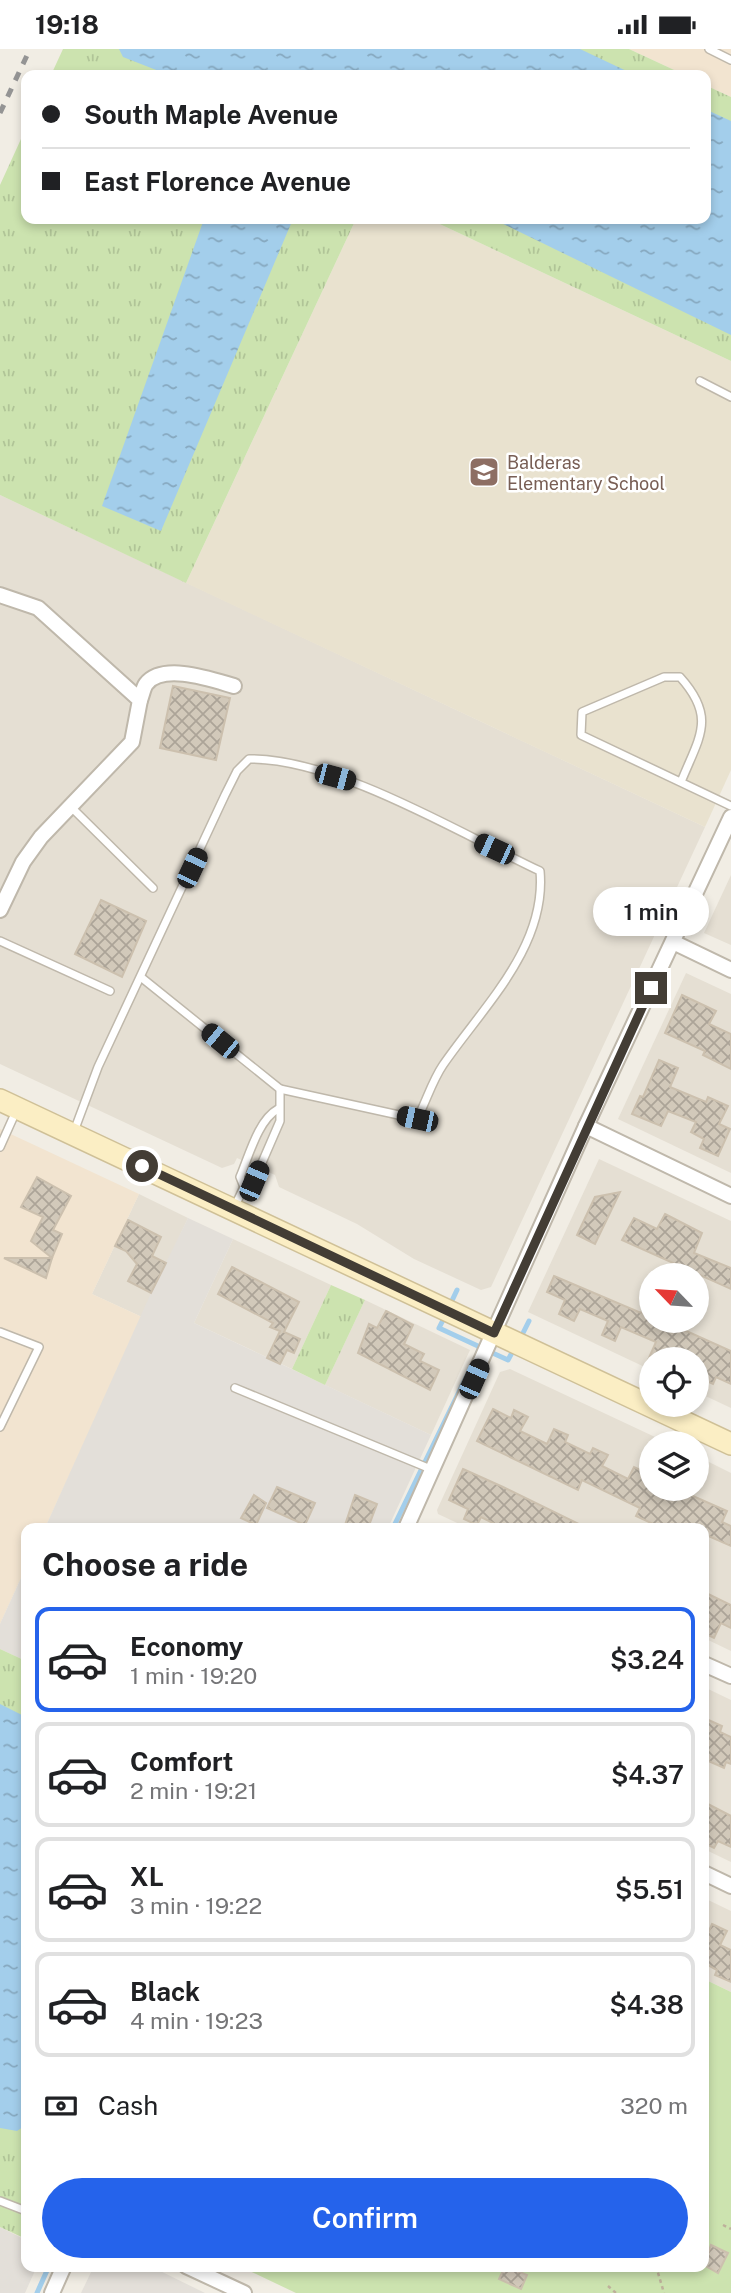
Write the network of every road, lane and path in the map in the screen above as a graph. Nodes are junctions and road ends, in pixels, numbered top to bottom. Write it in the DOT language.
graph roads {
  1 [pos="709,49"];
  2 [pos="731,60"];
  3 [pos="700,381"];
  4 [pos="731,397"];
  5 [pos="0,595"];
  6 [pos="234,686"];
  7 [pos="140,701"];
  8 [pos="681,782"];
  9 [pos="70,806"];
  10 [pos="731,806"];
  11 [pos="731,817"];
  12 [pos="153,888"];
  13 [pos="0,910"];
  14 [pos="0,941"];
  15 [pos="673,942"];
  16 [pos="731,970"];
  17 [pos="142,978"];
  18 [pos="110,991"];
  19 [pos="280,1089"];
  20 [pos="9,1104"];
  21 [pos="278,1109"];
  22 [pos="586,1126"];
  23 [pos="73,1134"];
  24 [pos="0,1147"];
  25 [pos="244,1187"];
  26 [pos="731,1196"];
  27 [pos="233,1209"];
  28 [pos="0,1332"];
  29 [pos="494,1333"];
  30 [pos="235,1388"];
  31 [pos="0,1427"];
  32 [pos="731,1444"];
  33 [pos="433,1471"];
  34 [pos="409,1523"];
  35 [pos="709,1666"];
  36 [pos="731,1676"];
  37 [pos="709,1875"];
  38 [pos="731,1886"];
  39 [pos="0,2201"];
  40 [pos="21,2209"];
  41 [pos="723,2225"];
  42 [pos="731,2229"];
  43 [pos="62,2272"];
  44 [pos="200,2272"];
  45 [pos="658,2272"];
  46 [pos="608,2286"];
  47 [pos="56,2292"];
  48 [pos="244,2293"];
  49 [pos="616,2293"];
  50 [pos="664,2293"];
  1 -- 2 [label="lane"];
  3 -- 4 [label="lane"];
  5 -- 7 [label="street"];
  6 -- 7 [label="street"];
  7 -- 9 [label="street"];
  8 -- 8 [label="lane"];
  8 -- 10 [label="lane"];
  9 -- 12 [label="lane"];
  9 -- 13 [label="street"];
  11 -- 15 [label="street"];
  14 -- 18 [label="lane"];
  15 -- 16 [label="street"];
  15 -- 22 [label="street"];
  17 -- 19 [label="lane"];
  17 -- 19 [label="lane"];
  17 -- 23 [label="lane"];
  19 -- 21 [label="lane"];
  20 -- 23 [label="main road"];
  20 -- 24 [label="lane"];
  21 -- 25 [label="lane"];
  21 -- 25 [label="lane"];
  22 -- 26 [label="street"];
  22 -- 29 [label="street"];
  23 -- 27 [label="main road"];
  25 -- 27 [label="lane"];
  27 -- 29 [label="main road"];
  28 -- 31 [label="lane"];
  29 -- 32 [label="main road"];
  29 -- 33 [label="street"];
  30 -- 33 [label="lane"];
  33 -- 34 [label="street"];
  35 -- 36 [label="street"];
  37 -- 38 [label="street"];
  39 -- 40 [label="lane"];
  41 -- 42 [label="path"];
  43 -- 47 [label="street"];
  44 -- 48 [label="street"];
  45 -- 50 [label="path"];
  46 -- 49 [label="path"];
}
